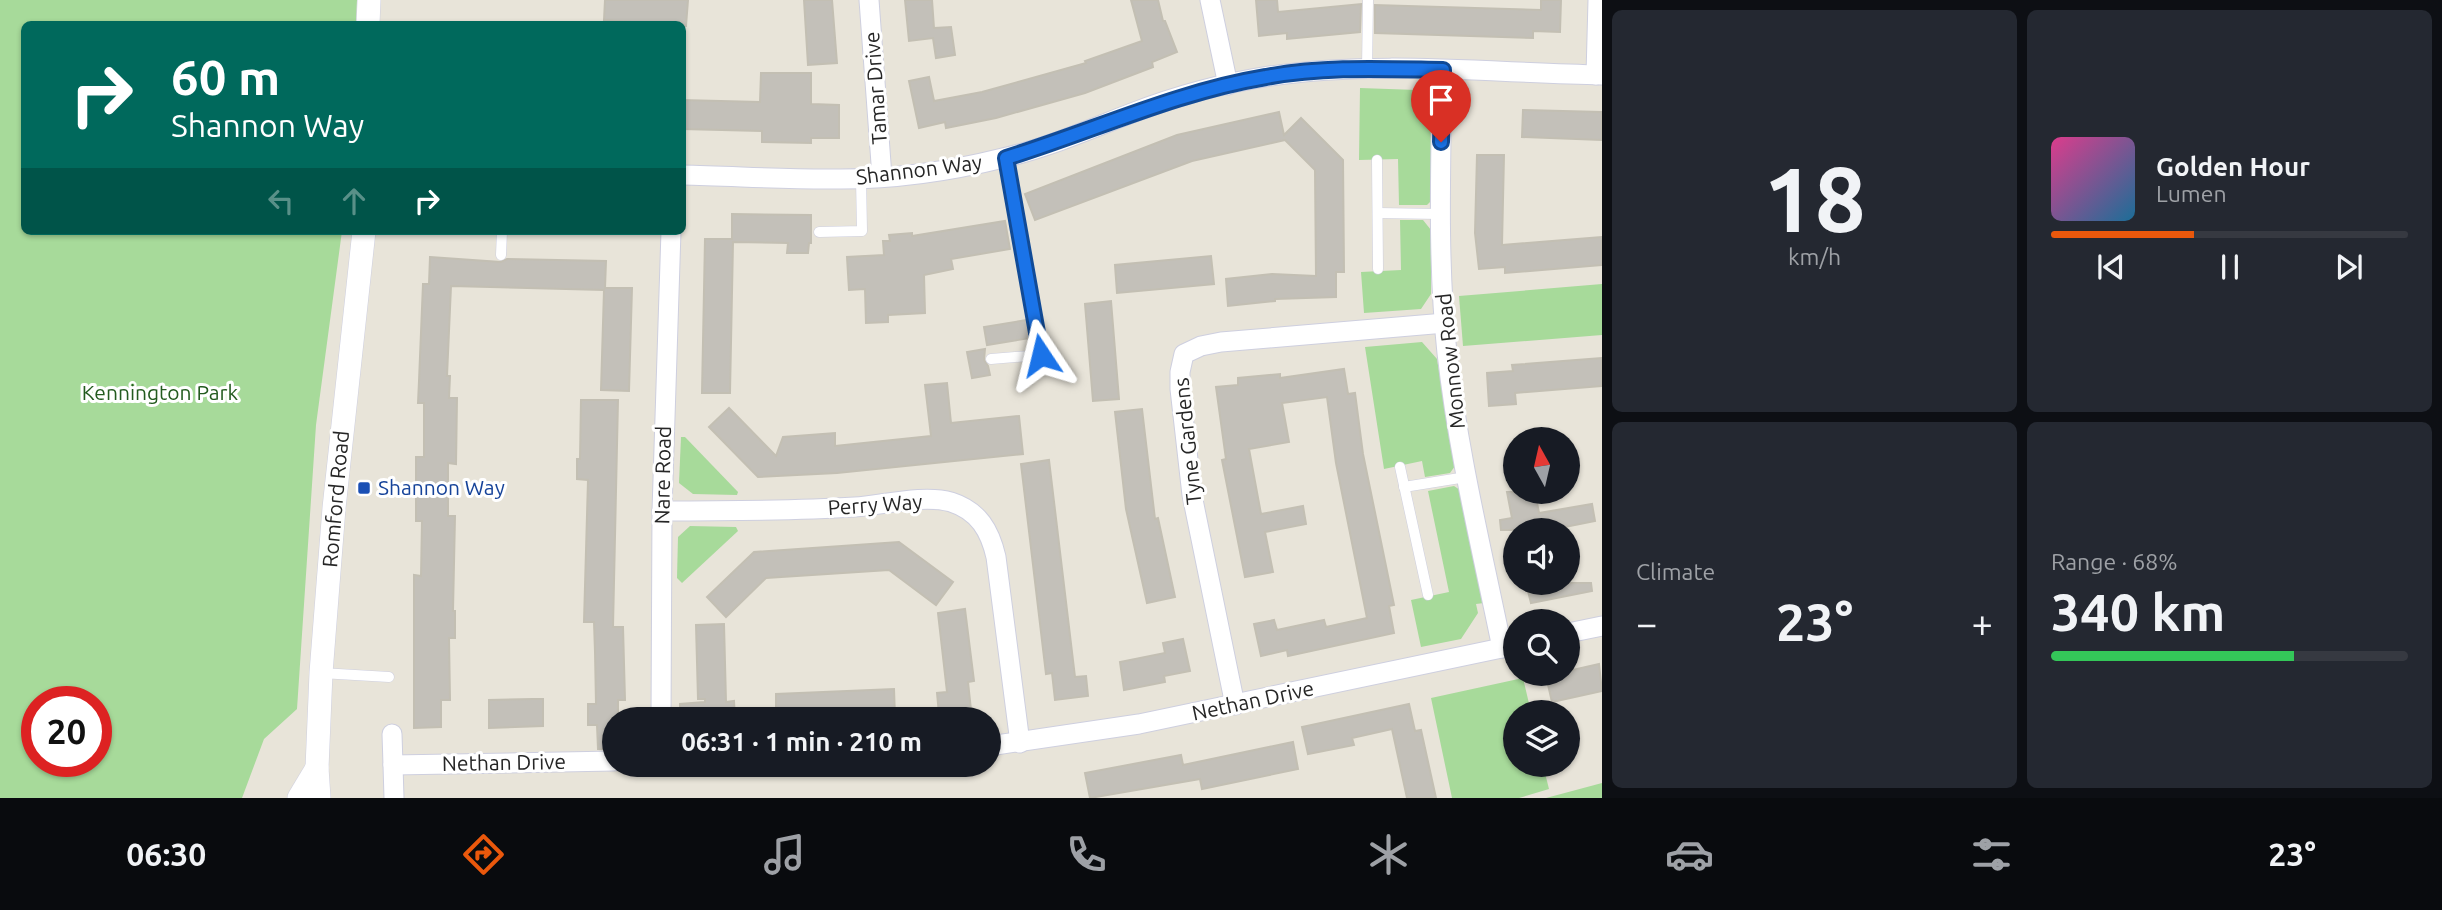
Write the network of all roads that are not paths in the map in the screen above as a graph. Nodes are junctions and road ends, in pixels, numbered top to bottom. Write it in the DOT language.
graph roads {
  1 [pos="369,0"];
  2 [pos="869,0"];
  3 [pos="1210,0"];
  4 [pos="1368,0"];
  5 [pos="1598,0"];
  6 [pos="368,21"];
  7 [pos="1367,69"];
  8 [pos="1443,70"];
  9 [pos="1599,75"];
  10 [pos="1228,85"];
  11 [pos="1006,158"];
  12 [pos="1377,160"];
  13 [pos="686,175"];
  14 [pos="882,177"];
  15 [pos="862,178"];
  16 [pos="1377,213"];
  17 [pos="1440,214"];
  18 [pos="819,232"];
  19 [pos="364,235"];
  20 [pos="502,235"];
  21 [pos="671,235"];
  22 [pos="501,256"];
  23 [pos="1378,269"];
  24 [pos="1445,323"];
  25 [pos="991,359"];
  26 [pos="1400,467"];
  27 [pos="1466,477"];
  28 [pos="1404,487"];
  29 [pos="662,511"];
  30 [pos="1428,595"];
  31 [pos="1503,622"];
  32 [pos="1602,626"];
  33 [pos="1580,631"];
  34 [pos="1503,647"];
  35 [pos="321,673"];
  36 [pos="389,677"];
  37 [pos="1235,705"];
  38 [pos="661,707"];
  39 [pos="392,734"];
  40 [pos="1020,743"];
  41 [pos="1001,745"];
  42 [pos="602,761"];
  43 [pos="393,765"];
  44 [pos="317,768"];
  45 [pos="299,798"];
  46 [pos="319,798"];
  47 [pos="394,798"];
  1 -- 6 [label="street"];
  2 -- 14 [label="street, Tamar Drive"];
  3 -- 10 [label="street"];
  4 -- 7 [label="lane"];
  5 -- 9 [label="street"];
  7 -- 8 [label="street, Shannon Way"];
  7 -- 10 [label="street, Shannon Way"];
  8 -- 9 [label="street, Shannon Way"];
  8 -- 17 [label="street, Monnow Road"];
  10 -- 11 [label="street, Shannon Way"];
  11 -- 14 [label="street, Shannon Way"];
  11 -- 25 [label="lane"];
  12 -- 16 [label="lane"];
  13 -- 15 [label="street, Shannon Way"];
  14 -- 15 [label="street, Shannon Way"];
  15 -- 18 [label="lane"];
  16 -- 17 [label="lane"];
  16 -- 23 [label="lane"];
  17 -- 24 [label="street, Monnow Road"];
  19 -- 35 [label="street, Romford Road"];
  20 -- 22 [label="lane"];
  21 -- 29 [label="street, Nare Road"];
  24 -- 27 [label="street, Monnow Road"];
  24 -- 37 [label="street, Tyne Gardens"];
  26 -- 28 [label="lane"];
  27 -- 28 [label="lane"];
  27 -- 31 [label="street, Monnow Road"];
  28 -- 30 [label="lane"];
  29 -- 38 [label="street, Nare Road"];
  29 -- 40 [label="street, Perry Way"];
  32 -- 33 [label="street"];
  34 -- 37 [label="street, Nethan Drive"];
  35 -- 36 [label="lane"];
  35 -- 44 [label="street, Romford Road"];
  37 -- 40 [label="street, Nethan Drive"];
  39 -- 43 [label="street"];
  40 -- 41 [label="street, Nethan Drive"];
  42 -- 43 [label="street, Nethan Drive"];
  43 -- 47 [label="street"];
  44 -- 45 [label="street, Romford Road"];
  44 -- 46 [label="street, Romford Road"];
}
